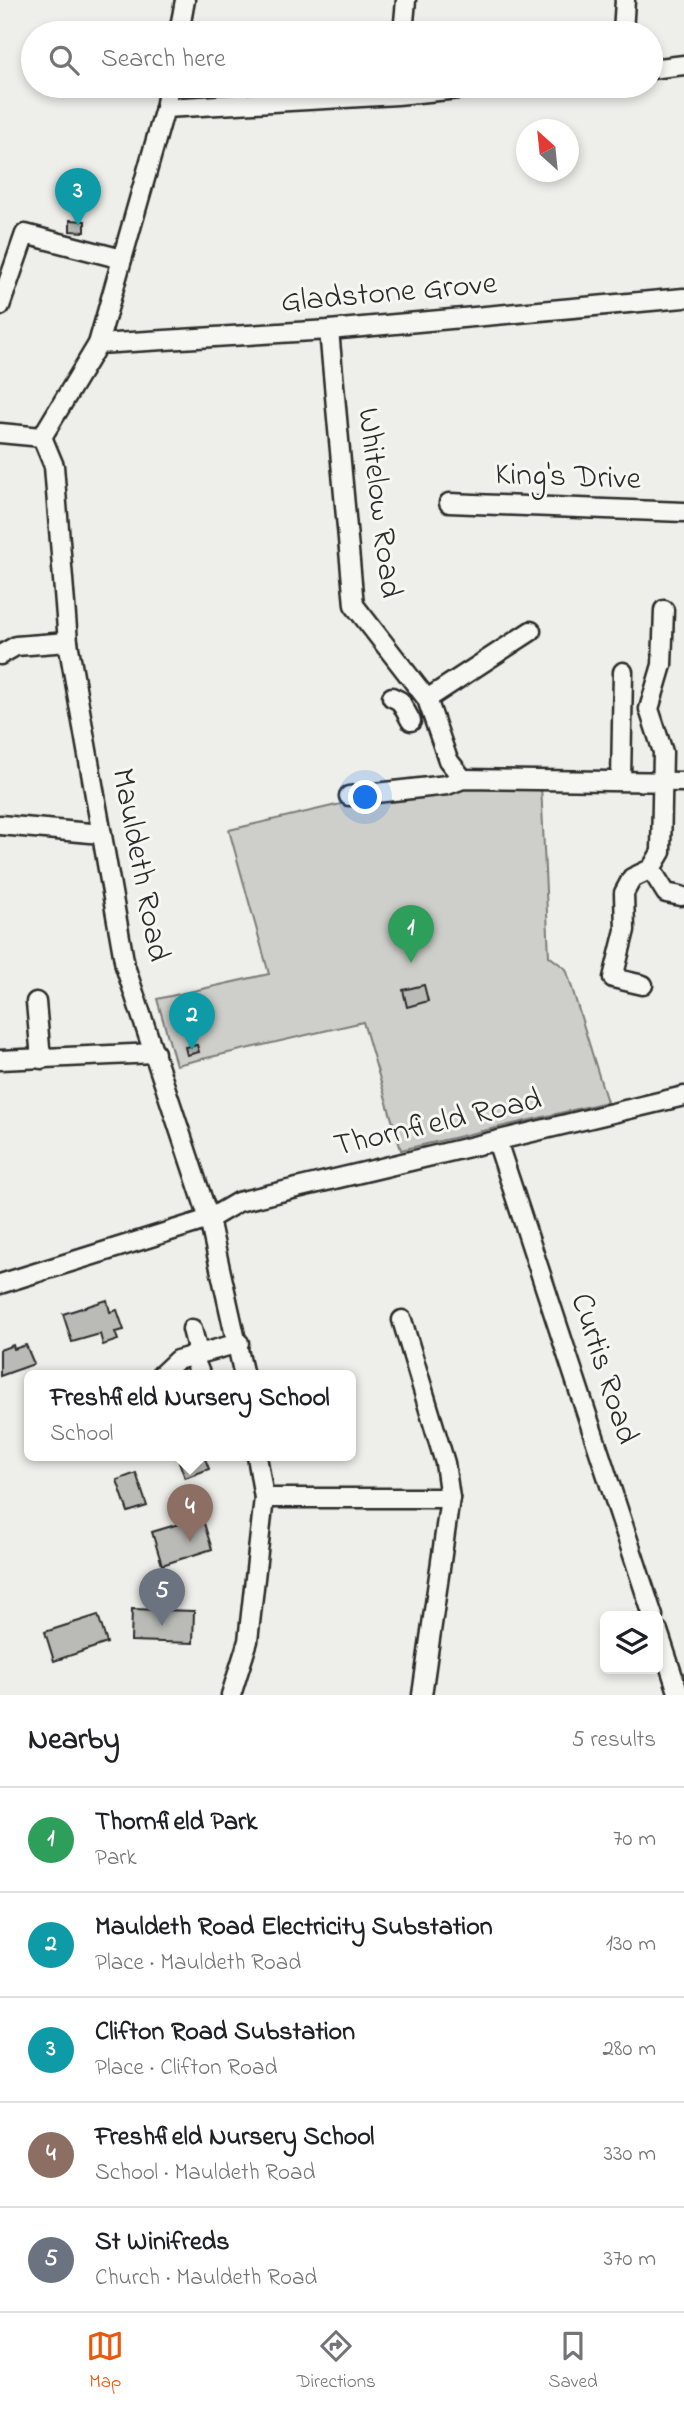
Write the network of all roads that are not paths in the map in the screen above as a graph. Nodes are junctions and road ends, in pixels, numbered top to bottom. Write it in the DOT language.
graph roads {
  1 [pos="185,0"];
  2 [pos="406,0"];
  3 [pos="625,0"];
  4 [pos="181,21"];
  5 [pos="404,21"];
  6 [pos="624,21"];
  7 [pos="684,65"];
  8 [pos="663,68"];
  9 [pos="167,98"];
  10 [pos="294,98"];
  11 [pos="165,108"];
  12 [pos="122,259"];
  13 [pos="684,298"];
  14 [pos="0,306"];
  15 [pos="329,330"];
  16 [pos="98,344"];
  17 [pos="0,433"];
  18 [pos="42,437"];
  19 [pos="449,503"];
  20 [pos="684,512"];
  21 [pos="664,610"];
  22 [pos="531,631"];
  23 [pos="68,642"];
  24 [pos="0,655"];
  25 [pos="623,672"];
  26 [pos="425,696"];
  27 [pos="402,708"];
  28 [pos="463,779"];
  29 [pos="621,780"];
  30 [pos="663,781"];
  31 [pos="684,782"];
  32 [pos="349,796"];
  33 [pos="0,825"];
  34 [pos="102,834"];
  35 [pos="651,869"];
  36 [pos="681,896"];
  37 [pos="643,985"];
  38 [pos="36,1002"];
  39 [pos="155,1054"];
  40 [pos="41,1059"];
  41 [pos="0,1060"];
  42 [pos="684,1096"];
  43 [pos="497,1141"];
  44 [pos="209,1219"];
  45 [pos="0,1284"];
  46 [pos="402,1320"];
  47 [pos="192,1329"];
  48 [pos="239,1343"];
  49 [pos="195,1353"];
  50 [pos="166,1370"];
  51 [pos="199,1370"];
  52 [pos="243,1370"];
  53 [pos="258,1461"];
  54 [pos="264,1498"];
  55 [pos="450,1498"];
  56 [pos="651,1611"];
  57 [pos="663,1645"];
  58 [pos="231,1695"];
  59 [pos="422,1695"];
  60 [pos="679,1695"];
  1 -- 4 [label="street"];
  2 -- 5 [label="street"];
  3 -- 6 [label="street"];
  7 -- 8 [label="street"];
  9 -- 11 [label="street"];
  10 -- 11 [label="street"];
  11 -- 12 [label="street"];
  12 -- 14 [label="street"];
  12 -- 16 [label="street"];
  13 -- 15 [label="street, Gladstone Grove"];
  15 -- 16 [label="street, Gladstone Grove"];
  15 -- 26 [label="street, Whitelow Road"];
  16 -- 18 [label="street"];
  17 -- 18 [label="street"];
  18 -- 23 [label="street, Mauldeth Road"];
  19 -- 20 [label="street, King's Drive"];
  21 -- 30 [label="street"];
  22 -- 26 [label="street"];
  23 -- 24 [label="street"];
  23 -- 34 [label="street, Mauldeth Road"];
  25 -- 29 [label="street"];
  26 -- 27 [label="street"];
  26 -- 28 [label="street, Whitelow Road"];
  28 -- 29 [label="street"];
  28 -- 32 [label="street"];
  29 -- 30 [label="street"];
  30 -- 31 [label="street"];
  30 -- 35 [label="street"];
  33 -- 34 [label="street"];
  34 -- 39 [label="street, Mauldeth Road"];
  35 -- 36 [label="street"];
  35 -- 37 [label="street"];
  38 -- 40 [label="street"];
  39 -- 40 [label="street"];
  39 -- 44 [label="street, Mauldeth Road"];
  40 -- 41 [label="street"];
  42 -- 43 [label="street, Thornfield Road"];
  43 -- 44 [label="street, Thornfield Road"];
  43 -- 56 [label="street, Curtis Road"];
  44 -- 45 [label="street, Thornfield Road"];
  44 -- 48 [label="street, Mauldeth Road"];
  46 -- 55 [label="street"];
  47 -- 49 [label="street"];
  48 -- 49 [label="street"];
  48 -- 52 [label="street, Mauldeth Road"];
  49 -- 50 [label="street"];
  49 -- 51 [label="street"];
  53 -- 54 [label="street"];
  54 -- 55 [label="street"];
  54 -- 58 [label="street"];
  55 -- 59 [label="street"];
  57 -- 60 [label="street"];
}
